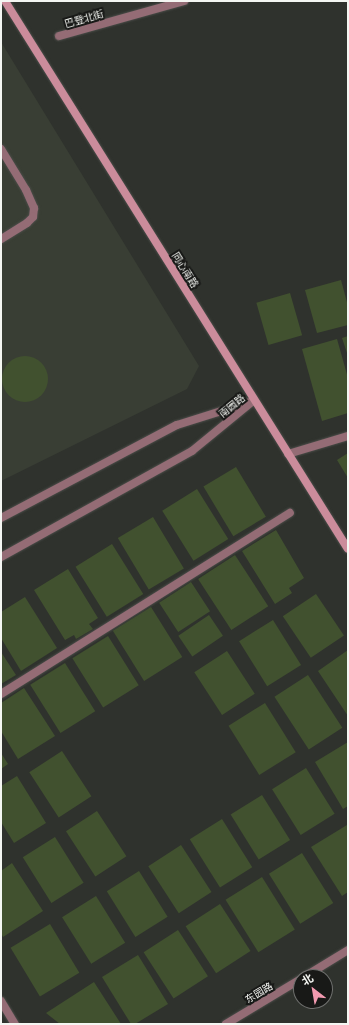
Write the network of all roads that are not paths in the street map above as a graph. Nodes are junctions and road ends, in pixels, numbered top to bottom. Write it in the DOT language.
graph roads {
  1 [pos="5,1"];
  2 [pos="184,1"];
  3 [pos="59,36"];
  4 [pos="1,149"];
  5 [pos="1,239"];
  6 [pos="254,400"];
  7 [pos="348,436"];
  8 [pos="288,454"];
  9 [pos="290,513"];
  10 [pos="1,518"];
  11 [pos="348,549"];
  12 [pos="1,557"];
  13 [pos="1,694"];
  14 [pos="348,950"];
  15 [pos="317,969"];
  16 [pos="293,984"];
  17 [pos="1,1001"];
  18 [pos="15,1024"];
  19 [pos="226,1024"];
  1 -- 6 [label="main road, 同心南路"];
  2 -- 3 [label="street, 巴登北街"];
  4 -- 5 [label="street"];
  6 -- 8 [label="main road, 同心南路"];
  6 -- 10 [label="street, 南园路"];
  6 -- 12 [label="street, 南园路"];
  7 -- 8 [label="street"];
  8 -- 11 [label="main road, 同心南路"];
  9 -- 13 [label="street"];
  14 -- 15 [label="street"];
  16 -- 19 [label="street, 东园路"];
  17 -- 18 [label="street"];
}
